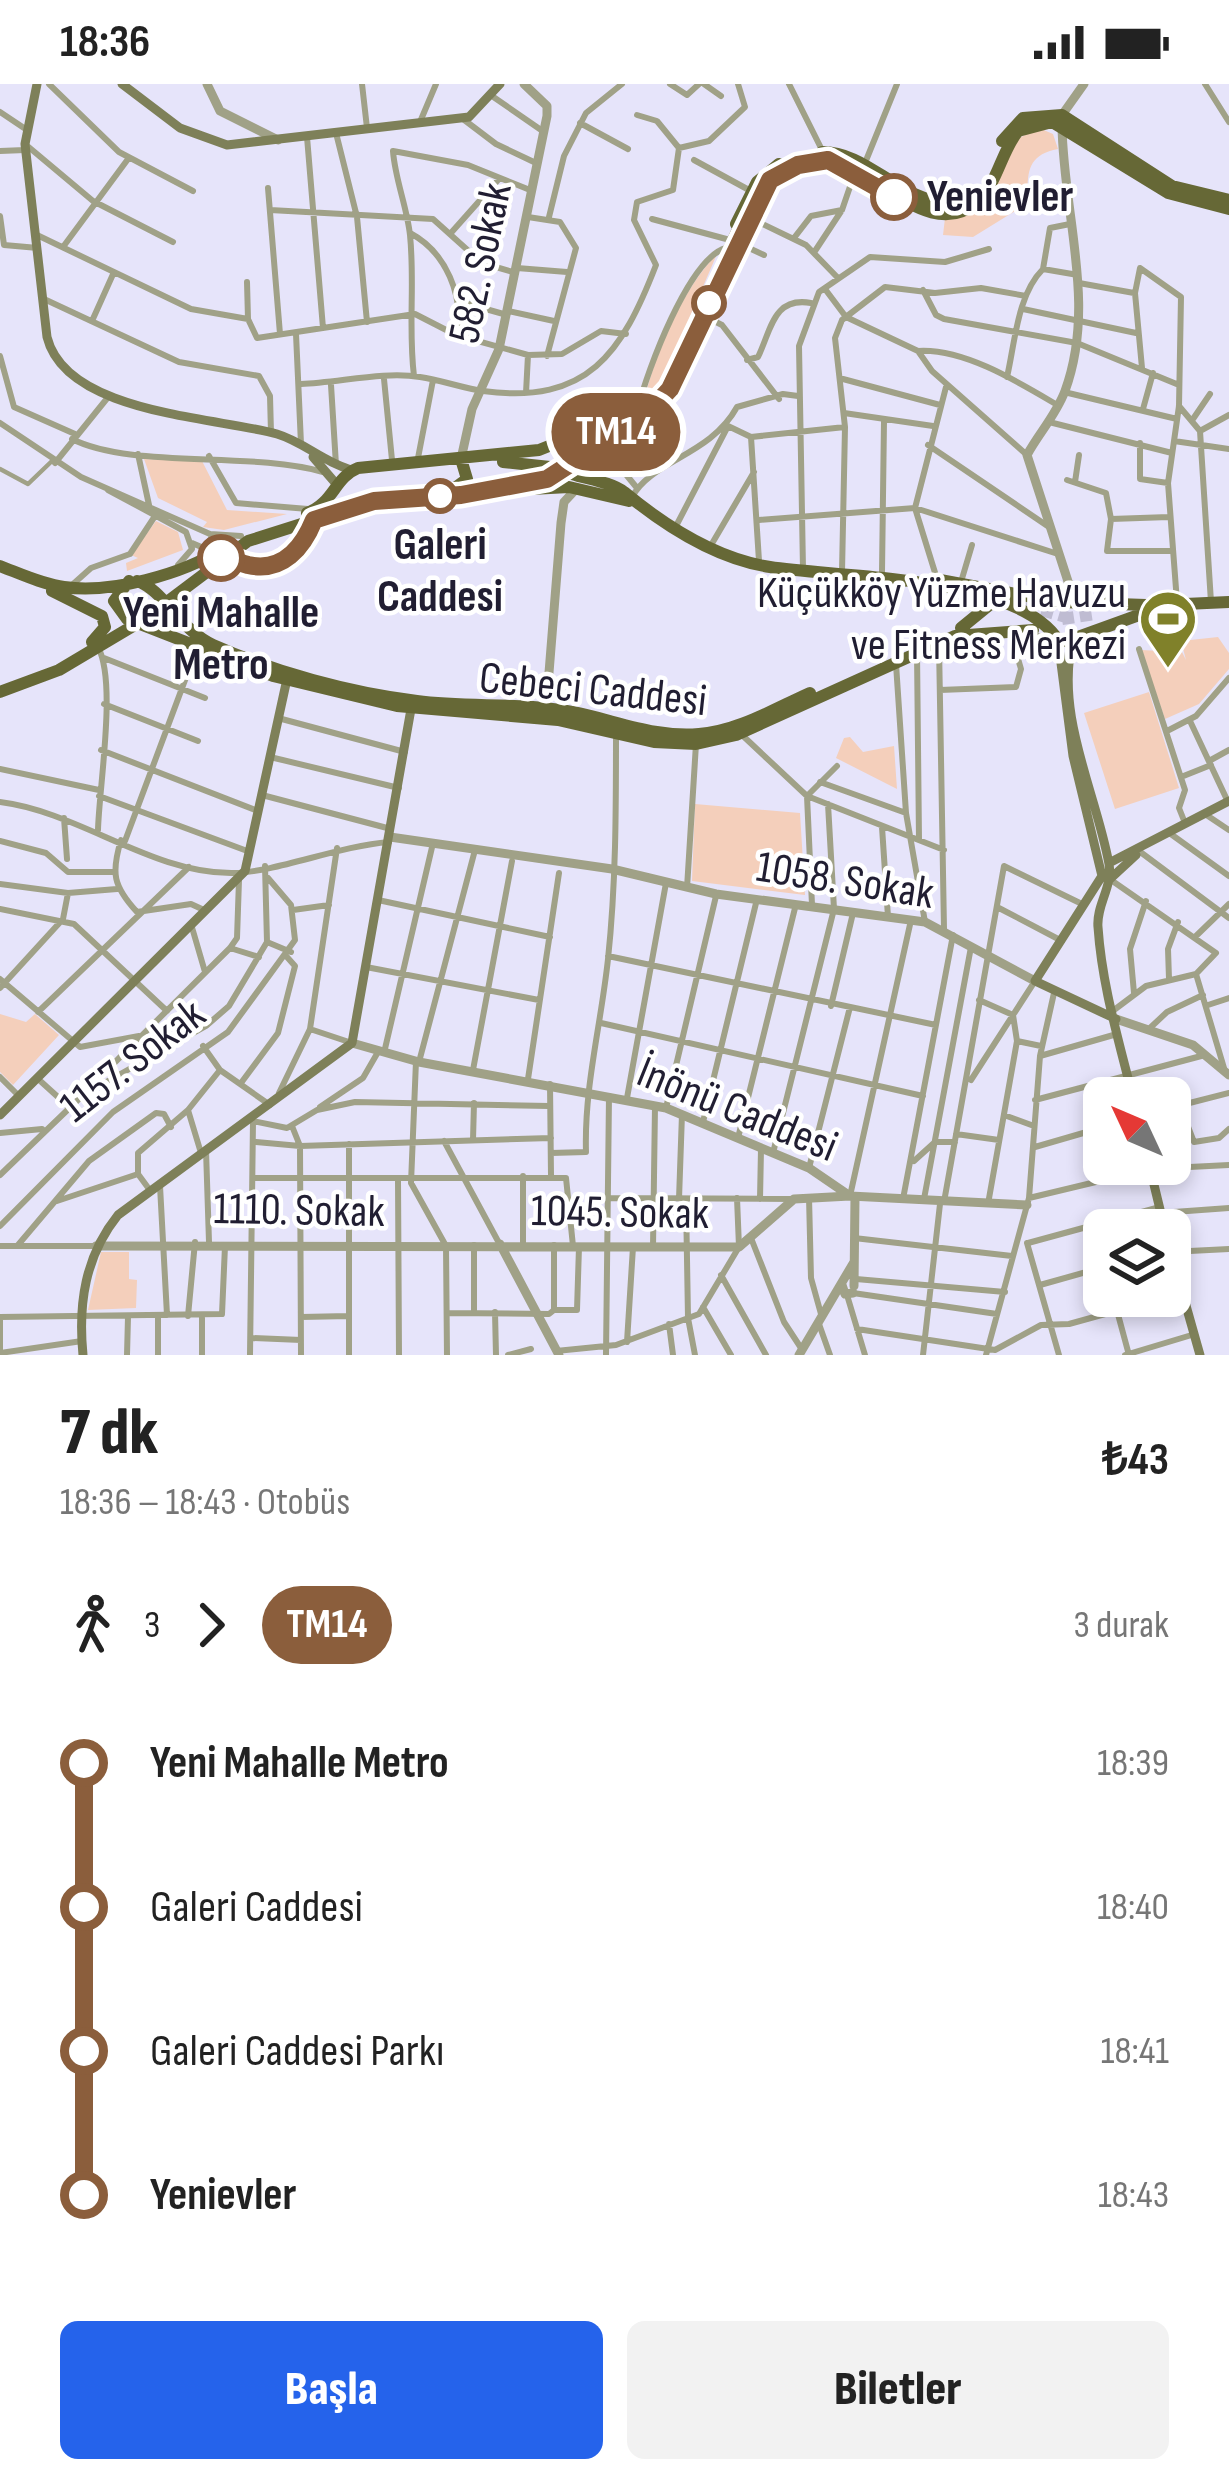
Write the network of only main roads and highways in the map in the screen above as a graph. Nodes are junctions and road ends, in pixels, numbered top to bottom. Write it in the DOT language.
graph roads {
  1 [pos="37,84"];
  2 [pos="122,84"];
  3 [pos="500,84"];
  4 [pos="860,169"];
  5 [pos="1229,205"];
  6 [pos="731,244"];
  7 [pos="560,444"];
  8 [pos="461,459"];
  9 [pos="478,459"];
  10 [pos="334,475"];
  11 [pos="571,478"];
  12 [pos="503,489"];
  13 [pos="442,496"];
  14 [pos="374,501"];
  15 [pos="0,566"];
  16 [pos="845,573"];
  17 [pos="30,578"];
  18 [pos="937,579"];
  19 [pos="130,580"];
  20 [pos="178,589"];
  21 [pos="1011,591"];
  22 [pos="989,598"];
  23 [pos="1229,602"];
  24 [pos="162,603"];
  25 [pos="1080,603"];
  26 [pos="137,623"];
  27 [pos="183,627"];
  28 [pos="962,628"];
  29 [pos="1032,630"];
  30 [pos="1066,639"];
  31 [pos="944,640"];
  32 [pos="1062,668"];
  33 [pos="41,676"];
  34 [pos="293,676"];
  35 [pos="0,692"];
  36 [pos="411,705"];
  37 [pos="546,714"];
  38 [pos="737,732"];
  39 [pos="1228,802"];
  40 [pos="1139,850"];
  41 [pos="1109,863"];
  42 [pos="1110,879"];
  43 [pos="1085,906"];
  44 [pos="1097,918"];
  45 [pos="1107,998"];
  46 [pos="1091,1009"];
  47 [pos="1115,1015"];
  48 [pos="1128,1077"];
  49 [pos="0,1115"];
  50 [pos="1189,1317"];
  51 [pos="83,1355"];
  52 [pos="1200,1355"];
  1 -- 10 [label="main road"];
  2 -- 3 [label="main road"];
  4 -- 5 [label="main road"];
  4 -- 6 [label="main road"];
  4 -- 6 [label="main road"];
  6 -- 7 [label="main road"];
  6 -- 11 [label="main road"];
  7 -- 9 [label="main road"];
  7 -- 11 [label="main road"];
  8 -- 9 [label="main road"];
  8 -- 10 [label="main road"];
  8 -- 13 [label="main road"];
  9 -- 11 [label="main road, bridge"];
  10 -- 14 [label="main road"];
  10 -- 19 [label="main road"];
  11 -- 12 [label="main road"];
  11 -- 12 [label="main road"];
  11 -- 16 [label="main road"];
  12 -- 13 [label="main road"];
  13 -- 14 [label="main road"];
  14 -- 20 [label="main road"];
  15 -- 17 [label="main road"];
  16 -- 18 [label="main road"];
  16 -- 22 [label="main road"];
  17 -- 19 [label="main road"];
  17 -- 33 [label="main road"];
  18 -- 21 [label="main road"];
  18 -- 22 [label="main road"];
  19 -- 24 [label="main road"];
  19 -- 26 [label="main road"];
  20 -- 24 [label="main road"];
  20 -- 27 [label="main road"];
  21 -- 22 [label="main road"];
  21 -- 25 [label="main road"];
  22 -- 28 [label="main road"];
  22 -- 30 [label="main road"];
  23 -- 25 [label="main road"];
  24 -- 26 [label="main road"];
  24 -- 27 [label="main road, Cebeci Caddesi"];
  25 -- 30 [label="main road"];
  25 -- 30 [label="main road"];
  25 -- 30 [label="main road"];
  26 -- 33 [label="main road"];
  26 -- 34 [label="main road, Cebeci Caddesi"];
  27 -- 34 [label="main road, Cebeci Caddesi"];
  28 -- 29 [label="main road, Cebeci Caddesi"];
  28 -- 38 [label="main road, Cebeci Caddesi"];
  29 -- 30 [label="main road"];
  29 -- 31 [label="main road, Cebeci Caddesi"];
  29 -- 31 [label="main road"];
  29 -- 32 [label="main road"];
  30 -- 32 [label="main road"];
  30 -- 41 [label="main road"];
  31 -- 38 [label="main road, Cebeci Caddesi"];
  32 -- 43 [label="main road"];
  33 -- 35 [label="main road"];
  34 -- 36 [label="main road, Cebeci Caddesi"];
  34 -- 49 [label="main road"];
  36 -- 37 [label="main road, Cebeci Caddesi"];
  36 -- 51 [label="main road"];
  37 -- 38 [label="main road, Cebeci Caddesi"];
  37 -- 38 [label="main road, Cebeci Caddesi"];
  39 -- 40 [label="main road"];
  40 -- 41 [label="main road"];
  40 -- 42 [label="main road"];
  41 -- 42 [label="main road"];
  42 -- 44 [label="main road"];
  43 -- 44 [label="main road"];
  43 -- 46 [label="main road, 1058. Sokak"];
  44 -- 45 [label="main road"];
  45 -- 46 [label="main road"];
  45 -- 47 [label="main road"];
  46 -- 47 [label="main road, 1058. Sokak"];
  47 -- 48 [label="main road"];
  50 -- 52 [label="main road"];
}
